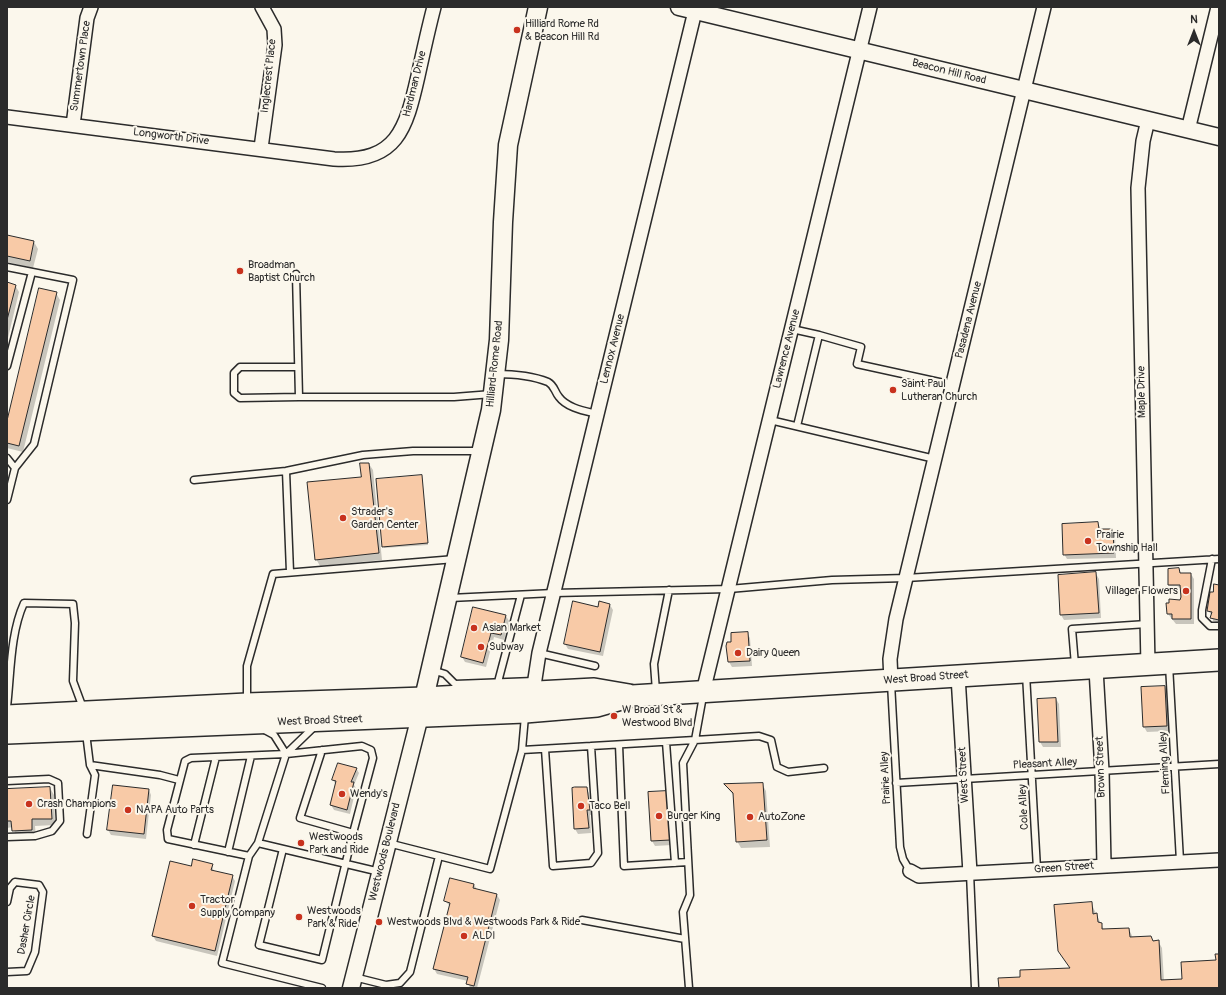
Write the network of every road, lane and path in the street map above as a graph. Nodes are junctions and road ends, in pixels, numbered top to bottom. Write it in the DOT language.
graph roads {
  1 [pos="91,7"];
  2 [pos="262,7"];
  3 [pos="434,7"];
  4 [pos="538,7"];
  5 [pos="679,7"];
  6 [pos="870,7"];
  7 [pos="1044,7"];
  8 [pos="1218,7"];
  9 [pos="695,9"];
  10 [pos="859,51"];
  11 [pos="1024,90"];
  12 [pos="7,117"];
  13 [pos="1148,120"];
  14 [pos="73,125"];
  15 [pos="1188,130"];
  16 [pos="1219,137"];
  17 [pos="261,148"];
  18 [pos="334,159"];
  19 [pos="7,266"];
  20 [pos="32,272"];
  21 [pos="296,274"];
  22 [pos="792,329"];
  23 [pos="819,335"];
  24 [pos="7,366"];
  25 [pos="298,367"];
  26 [pos="495,374"];
  27 [pos="953,385"];
  28 [pos="493,394"];
  29 [pos="299,398"];
  30 [pos="597,414"];
  31 [pos="770,420"];
  32 [pos="797,426"];
  33 [pos="482,451"];
  34 [pos="7,458"];
  35 [pos="935,459"];
  36 [pos="15,468"];
  37 [pos="286,471"];
  38 [pos="194,480"];
  39 [pos="9,481"];
  40 [pos="7,500"];
  41 [pos="457,559"];
  42 [pos="1216,559"];
  43 [pos="1145,563"];
  44 [pos="290,572"];
  45 [pos="906,578"];
  46 [pos="729,589"];
  47 [pos="669,590"];
  48 [pos="554,593"];
  49 [pos="521,594"];
  50 [pos="448,598"];
  51 [pos="1147,624"];
  52 [pos="1219,626"];
  53 [pos="539,653"];
  54 [pos="1219,660"];
  55 [pos="1169,664"];
  56 [pos="1148,665"];
  57 [pos="595,666"];
  58 [pos="1096,669"];
  59 [pos="431,670"];
  60 [pos="1075,670"];
  61 [pos="1026,672"];
  62 [pos="958,676"];
  63 [pos="891,681"];
  64 [pos="498,682"];
  65 [pos="533,687"];
  66 [pos="704,692"];
  67 [pos="657,694"];
  68 [pos="632,696"];
  69 [pos="7,707"];
  70 [pos="422,707"];
  71 [pos="526,712"];
  72 [pos="250,714"];
  73 [pos="7,716"];
  74 [pos="85,720"];
  75 [pos="320,722"];
  76 [pos="7,733"];
  77 [pos="695,740"];
  78 [pos="666,742"];
  79 [pos="619,745"];
  80 [pos="590,746"];
  81 [pos="545,749"];
  82 [pos="322,750"];
  83 [pos="522,750"];
  84 [pos="286,754"];
  85 [pos="251,756"];
  86 [pos="216,757"];
  87 [pos="1219,764"];
  88 [pos="90,765"];
  89 [pos="1176,766"];
  90 [pos="824,768"];
  91 [pos="1102,771"];
  92 [pos="1032,775"];
  93 [pos="965,778"];
  94 [pos="179,780"];
  95 [pos="7,781"];
  96 [pos="896,783"];
  97 [pos="353,833"];
  98 [pos="87,834"];
  99 [pos="7,838"];
  100 [pos="258,843"];
  101 [pos="387,843"];
  102 [pos="194,845"];
  103 [pos="283,849"];
  104 [pos="228,852"];
  105 [pos="249,856"];
  106 [pos="439,856"];
  107 [pos="1219,860"];
  108 [pos="1180,861"];
  109 [pos="688,862"];
  110 [pos="675,863"];
  111 [pos="345,864"];
  112 [pos="1104,865"];
  113 [pos="1037,869"];
  114 [pos="910,871"];
  115 [pos="380,872"];
  116 [pos="970,873"];
  117 [pos="7,902"];
  118 [pos="582,920"];
  119 [pos="685,939"];
  120 [pos="7,972"];
  121 [pos="352,983"];
  122 [pos="322,988"];
  123 [pos="688,988"];
  124 [pos="975,988"];
  1 -- 14 [label="street, Summertown Place"];
  2 -- 17 [label="street, Inglecrest Place"];
  3 -- 18 [label="street, Hardman Drive"];
  4 -- 26 [label="main road, Hilliard-Rome Road"];
  5 -- 9 [label="street, Beacon Hill Road"];
  6 -- 10 [label="street, Lawrence Avenue"];
  7 -- 11 [label="street, Pasadena Avenue"];
  8 -- 15 [label="street"];
  9 -- 10 [label="street, Beacon Hill Road"];
  9 -- 30 [label="street, Lennox Avenue"];
  10 -- 11 [label="street, Beacon Hill Road"];
  10 -- 22 [label="street, Lawrence Avenue"];
  11 -- 13 [label="street, Beacon Hill Road"];
  11 -- 27 [label="street, Pasadena Avenue"];
  12 -- 14 [label="street, Longworth Drive"];
  13 -- 15 [label="street, Beacon Hill Road"];
  13 -- 43 [label="street, Maple Drive"];
  14 -- 17 [label="street, Longworth Drive"];
  15 -- 16 [label="street, Beacon Hill Road"];
  17 -- 18 [label="street, Longworth Drive"];
  19 -- 20 [label="lane"];
  20 -- 24 [label="lane"];
  20 -- 36 [label="lane"];
  21 -- 25 [label="lane"];
  22 -- 23 [label="lane"];
  22 -- 31 [label="street, Lawrence Avenue"];
  23 -- 27 [label="lane"];
  23 -- 32 [label="lane"];
  25 -- 29 [label="lane"];
  25 -- 29 [label="lane"];
  26 -- 28 [label="main road, Hilliard-Rome Road"];
  26 -- 30 [label="lane"];
  27 -- 35 [label="street, Pasadena Avenue"];
  28 -- 29 [label="lane"];
  28 -- 33 [label="main road, Hilliard-Rome Road"];
  30 -- 48 [label="street, Lennox Avenue"];
  31 -- 32 [label="lane"];
  31 -- 46 [label="street, Lawrence Avenue"];
  32 -- 35 [label="lane"];
  33 -- 37 [label="lane"];
  33 -- 41 [label="main road, Hilliard-Rome Road"];
  34 -- 36 [label="lane"];
  35 -- 45 [label="street, Pasadena Avenue"];
  36 -- 39 [label="lane"];
  37 -- 38 [label="lane"];
  37 -- 44 [label="lane"];
  39 -- 40 [label="lane"];
  41 -- 44 [label="lane"];
  41 -- 50 [label="main road, Hilliard-Rome Road"];
  42 -- 43 [label="lane"];
  42 -- 52 [label="lane"];
  43 -- 45 [label="lane"];
  43 -- 51 [label="street, Maple Drive"];
  44 -- 72 [label="lane"];
  45 -- 46 [label="lane"];
  45 -- 63 [label="street, Pasadena Avenue"];
  46 -- 47 [label="lane"];
  46 -- 66 [label="street, Lawrence Avenue"];
  47 -- 48 [label="lane"];
  47 -- 67 [label="lane"];
  48 -- 49 [label="lane"];
  48 -- 53 [label="street, Lennox Avenue"];
  49 -- 50 [label="lane"];
  49 -- 64 [label="lane"];
  50 -- 59 [label="main road, Hilliard-Rome Road"];
  51 -- 56 [label="street, Maple Drive"];
  51 -- 60 [label="lane"];
  53 -- 57 [label="lane"];
  53 -- 65 [label="street, Lennox Avenue"];
  54 -- 55 [label="main road, West Broad Street"];
  55 -- 56 [label="main road, West Broad Street"];
  55 -- 89 [label="lane, Fleming Alley"];
  56 -- 58 [label="main road, West Broad Street"];
  58 -- 60 [label="main road, West Broad Street"];
  58 -- 91 [label="street, Brown Street"];
  59 -- 64 [label="lane"];
  59 -- 70 [label="main road, Hilliard-Rome Road"];
  60 -- 61 [label="main road, West Broad Street"];
  61 -- 62 [label="main road, West Broad Street"];
  61 -- 92 [label="lane, Cole Alley"];
  62 -- 63 [label="main road, West Broad Street"];
  62 -- 93 [label="street, West Street"];
  63 -- 66 [label="main road, West Broad Street"];
  63 -- 96 [label="lane, Prairie Alley"];
  64 -- 65 [label="lane"];
  65 -- 68 [label="main road, West Broad Street"];
  65 -- 70 [label="main road, West Broad Street"];
  66 -- 67 [label="main road, West Broad Street"];
  66 -- 77 [label="lane"];
  67 -- 68 [label="main road, West Broad Street"];
  68 -- 71 [label="main road, West Broad Street"];
  69 -- 74 [label="lane"];
  70 -- 71 [label="main road, West Broad Street"];
  70 -- 72 [label="main road, West Broad Street"];
  70 -- 75 [label="main road, West Broad Street"];
  70 -- 101 [label="street, Westwoods Boulevard"];
  71 -- 83 [label="lane"];
  72 -- 74 [label="main road, West Broad Street"];
  72 -- 75 [label="main road, West Broad Street"];
  72 -- 84 [label="lane"];
  73 -- 74 [label="main road, West Broad Street"];
  74 -- 76 [label="main road, West Broad Street"];
  74 -- 88 [label="lane"];
  75 -- 84 [label="lane"];
  77 -- 78 [label="lane"];
  77 -- 90 [label="lane"];
  77 -- 109 [label="lane"];
  78 -- 79 [label="lane"];
  78 -- 110 [label="lane"];
  79 -- 80 [label="lane"];
  79 -- 110 [label="lane"];
  80 -- 81 [label="lane"];
  80 -- 81 [label="lane"];
  81 -- 83 [label="lane"];
  82 -- 84 [label="lane"];
  82 -- 97 [label="lane"];
  82 -- 97 [label="lane"];
  83 -- 106 [label="lane"];
  84 -- 85 [label="lane"];
  84 -- 100 [label="lane"];
  85 -- 86 [label="lane"];
  85 -- 104 [label="lane"];
  86 -- 94 [label="lane"];
  86 -- 102 [label="lane"];
  87 -- 89 [label="lane, Pleasant Alley"];
  88 -- 94 [label="lane"];
  88 -- 98 [label="lane"];
  89 -- 91 [label="lane, Pleasant Alley"];
  89 -- 108 [label="lane, Fleming Alley"];
  91 -- 92 [label="lane, Pleasant Alley"];
  91 -- 112 [label="street, Brown Street"];
  92 -- 93 [label="lane, Pleasant Alley"];
  92 -- 113 [label="lane, Cole Alley"];
  93 -- 96 [label="lane, Pleasant Alley"];
  93 -- 116 [label="street, West Street"];
  94 -- 102 [label="lane"];
  95 -- 99 [label="lane"];
  96 -- 114 [label="lane, Prairie Alley"];
  97 -- 111 [label="lane"];
  100 -- 103 [label="lane"];
  100 -- 105 [label="lane"];
  101 -- 106 [label="lane"];
  101 -- 115 [label="street, Westwoods Boulevard"];
  102 -- 104 [label="lane"];
  103 -- 111 [label="lane"];
  103 -- 111 [label="lane"];
  104 -- 105 [label="lane"];
  105 -- 122 [label="lane"];
  106 -- 121 [label="lane"];
  107 -- 108 [label="street, Green Street"];
  108 -- 112 [label="street, Green Street"];
  109 -- 110 [label="lane"];
  109 -- 119 [label="lane"];
  111 -- 115 [label="lane"];
  112 -- 113 [label="street, Green Street"];
  113 -- 116 [label="street, Green Street"];
  114 -- 116 [label="street, Green Street"];
  115 -- 121 [label="street, Westwoods Boulevard"];
  116 -- 124 [label="lane"];
  117 -- 120 [label="lane, Dasher Circle"];
  118 -- 119 [label="lane"];
  119 -- 123 [label="lane"];
}
